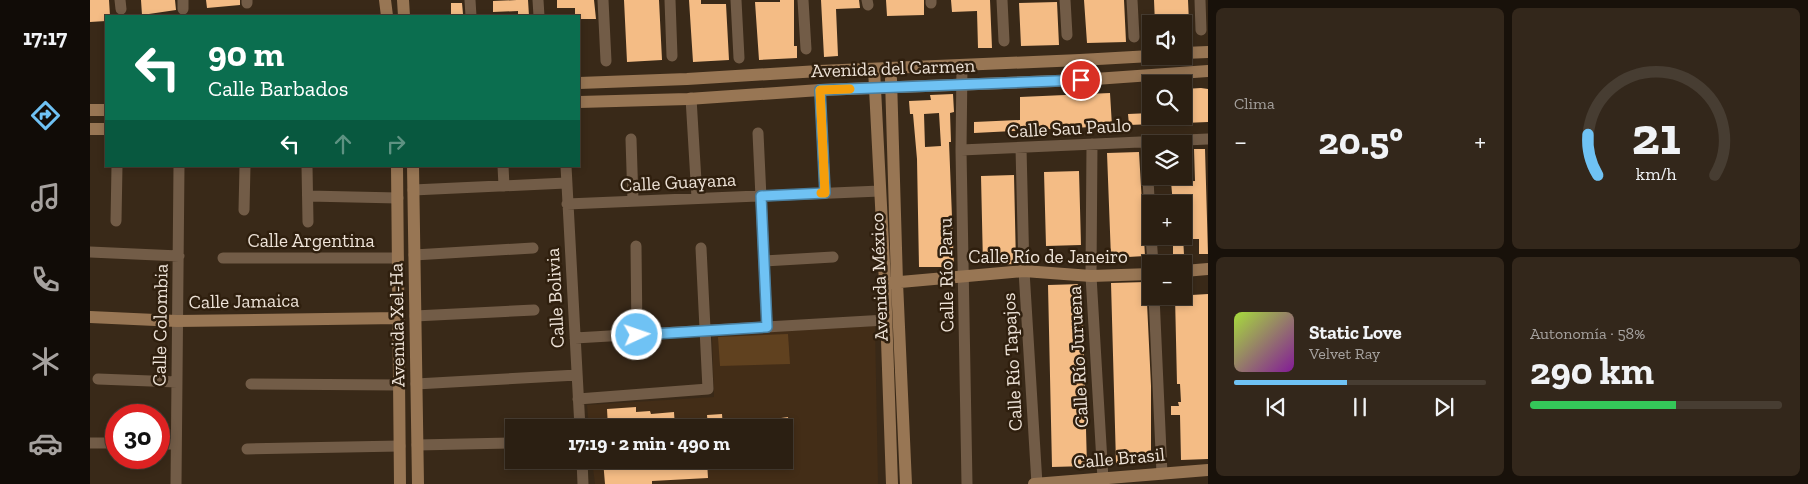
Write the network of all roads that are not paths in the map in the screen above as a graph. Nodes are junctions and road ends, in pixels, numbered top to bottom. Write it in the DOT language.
graph roads {
  1 [pos="385,0"];
  2 [pos="403,0"];
  3 [pos="470,0"];
  4 [pos="538,0"];
  5 [pos="603,0"];
  6 [pos="670,0"];
  7 [pos="736,0"];
  8 [pos="803,0"];
  9 [pos="1002,0"];
  10 [pos="1065,0"];
  11 [pos="1132,0"];
  12 [pos="1200,0"];
  13 [pos="387,15"];
  14 [pos="404,15"];
  15 [pos="471,15"];
  16 [pos="539,15"];
  17 [pos="1201,30"];
  18 [pos="1067,35"];
  19 [pos="1134,37"];
  20 [pos="1004,41"];
  21 [pos="806,49"];
  22 [pos="1208,52"];
  23 [pos="1192,53"];
  24 [pos="672,56"];
  25 [pos="1142,56"];
  26 [pos="740,58"];
  27 [pos="606,61"];
  28 [pos="962,65"];
  29 [pos="890,68"];
  30 [pos="874,69"];
  31 [pos="1208,72"];
  32 [pos="580,83"];
  33 [pos="961,84"];
  34 [pos="875,88"];
  35 [pos="892,88"];
  36 [pos="820,90"];
  37 [pos="691,98"];
  38 [pos="580,102"];
  39 [pos="90,110"];
  40 [pos="105,110"];
  41 [pos="90,129"];
  42 [pos="105,130"];
  43 [pos="758,134"];
  44 [pos="632,139"];
  45 [pos="1208,139"];
  46 [pos="1192,140"];
  47 [pos="1142,142"];
  48 [pos="1092,144"];
  49 [pos="1021,148"];
  50 [pos="961,150"];
  51 [pos="117,167"];
  52 [pos="179,167"];
  53 [pos="245,167"];
  54 [pos="307,167"];
  55 [pos="397,167"];
  56 [pos="413,167"];
  57 [pos="503,167"];
  58 [pos="566,167"];
  59 [pos="566,183"];
  60 [pos="504,186"];
  61 [pos="414,190"];
  62 [pos="880,191"];
  63 [pos="825,193"];
  64 [pos="308,196"];
  65 [pos="761,196"];
  66 [pos="398,198"];
  67 [pos="697,198"];
  68 [pos="633,201"];
  69 [pos="567,204"];
  70 [pos="244,210"];
  71 [pos="116,221"];
  72 [pos="308,222"];
  73 [pos="636,246"];
  74 [pos="532,248"];
  75 [pos="701,248"];
  76 [pos="90,252"];
  77 [pos="414,255"];
  78 [pos="178,256"];
  79 [pos="833,256"];
  80 [pos="223,258"];
  81 [pos="398,258"];
  82 [pos="764,261"];
  83 [pos="1208,269"];
  84 [pos="1192,270"];
  85 [pos="1024,271"];
  86 [pos="1142,274"];
  87 [pos="963,276"];
  88 [pos="1091,276"];
  89 [pos="891,282"];
  90 [pos="1154,305"];
  91 [pos="534,310"];
  92 [pos="415,316"];
  93 [pos="90,317"];
  94 [pos="399,318"];
  95 [pos="178,320"];
  96 [pos="886,320"];
  97 [pos="767,327"];
  98 [pos="704,331"];
  99 [pos="637,335"];
  100 [pos="575,338"];
  101 [pos="577,375"];
  102 [pos="98,379"];
  103 [pos="177,382"];
  104 [pos="252,384"];
  105 [pos="416,384"];
  106 [pos="400,385"];
  107 [pos="578,399"];
  108 [pos="579,419"];
  109 [pos="505,442"];
  110 [pos="90,443"];
  111 [pos="105,443"];
  112 [pos="170,444"];
  113 [pos="176,444"];
  114 [pos="417,445"];
  115 [pos="400,446"];
  116 [pos="247,449"];
  117 [pos="582,469"];
  118 [pos="1208,470"];
  119 [pos="1162,474"];
  120 [pos="1103,479"];
  121 [pos="176,484"];
  122 [pos="400,484"];
  123 [pos="418,484"];
  124 [pos="583,484"];
  125 [pos="892,484"];
  126 [pos="906,484"];
  127 [pos="967,484"];
  128 [pos="1035,484"];
  1 -- 13 [label="street"];
  2 -- 14 [label="street"];
  3 -- 15 [label="street"];
  4 -- 16 [label="street"];
  5 -- 27 [label="street"];
  6 -- 24 [label="street"];
  7 -- 26 [label="street"];
  8 -- 21 [label="street"];
  9 -- 20 [label="street"];
  10 -- 18 [label="street"];
  11 -- 19 [label="street"];
  12 -- 17 [label="street"];
  22 -- 23 [label="street"];
  25 -- 28 [label="street, Avenida del Carmen"];
  28 -- 29 [label="street, Avenida del Carmen"];
  28 -- 33 [label="street, Calle Río Paru"];
  29 -- 30 [label="street, Avenida del Carmen"];
  29 -- 35 [label="street, Avenida México"];
  30 -- 32 [label="street, Avenida del Carmen"];
  30 -- 34 [label="street, Avenida México"];
  31 -- 33 [label="street, Avenida del Carmen"];
  33 -- 35 [label="street, Avenida del Carmen"];
  33 -- 50 [label="street, Calle Río Paru"];
  34 -- 35 [label="street, Avenida del Carmen"];
  34 -- 36 [label="street, Avenida del Carmen"];
  34 -- 62 [label="street, Avenida México"];
  35 -- 89 [label="street, Avenida México"];
  36 -- 37 [label="street, Avenida del Carmen"];
  36 -- 63 [label="street"];
  37 -- 38 [label="street, Avenida del Carmen"];
  37 -- 67 [label="street"];
  39 -- 40 [label="street"];
  41 -- 42 [label="street"];
  43 -- 65 [label="street"];
  44 -- 68 [label="street"];
  45 -- 46 [label="street, Calle Sau Paulo"];
  47 -- 48 [label="street, Calle Sau Paulo"];
  48 -- 49 [label="street, Calle Sau Paulo"];
  48 -- 88 [label="street, Calle Río Juruena"];
  49 -- 50 [label="street, Calle Sau Paulo"];
  49 -- 85 [label="street, Calle Río Tapajos"];
  50 -- 87 [label="street, Calle Río Paru"];
  51 -- 71 [label="street"];
  52 -- 78 [label="street, Calle Colombia"];
  53 -- 70 [label="street"];
  54 -- 64 [label="street"];
  55 -- 66 [label="street, Avenida Xel-Ha"];
  56 -- 61 [label="street, Avenida Xel-Ha"];
  57 -- 60 [label="street"];
  58 -- 59 [label="street, Calle Bolivia"];
  59 -- 60 [label="street"];
  59 -- 69 [label="street, Calle Bolivia"];
  60 -- 61 [label="street"];
  61 -- 77 [label="street, Avenida Xel-Ha"];
  62 -- 63 [label="street, Calle Guayana"];
  62 -- 89 [label="street, Avenida México"];
  63 -- 65 [label="street, Calle Guayana"];
  64 -- 66 [label="street"];
  64 -- 72 [label="street"];
  65 -- 67 [label="street, Calle Guayana"];
  65 -- 82 [label="street"];
  66 -- 81 [label="street, Avenida Xel-Ha"];
  67 -- 68 [label="street, Calle Guayana"];
  68 -- 69 [label="street, Calle Guayana"];
  69 -- 100 [label="street, Calle Bolivia"];
  73 -- 99 [label="street"];
  74 -- 77 [label="street"];
  75 -- 98 [label="street"];
  76 -- 78 [label="street"];
  77 -- 92 [label="street, Avenida Xel-Ha"];
  78 -- 95 [label="street, Calle Colombia"];
  79 -- 82 [label="street"];
  80 -- 81 [label="street, Calle Argentina"];
  81 -- 94 [label="street, Avenida Xel-Ha"];
  82 -- 97 [label="street"];
  83 -- 84 [label="street"];
  85 -- 87 [label="street, Calle Río de Janeiro"];
  85 -- 88 [label="street, Calle Río de Janeiro"];
  85 -- 128 [label="street, Calle Río Tapajos"];
  86 -- 88 [label="street, Calle Río de Janeiro"];
  87 -- 89 [label="street, Calle Río de Janeiro"];
  87 -- 127 [label="street, Calle Río Paru"];
  88 -- 120 [label="street, Calle Río Juruena"];
  89 -- 96 [label="street, Avenida México"];
  89 -- 126 [label="street, Avenida México"];
  90 -- 119 [label="street"];
  91 -- 92 [label="street"];
  92 -- 105 [label="street, Avenida Xel-Ha"];
  93 -- 95 [label="street, Calle Jamaica"];
  94 -- 95 [label="street, Calle Jamaica"];
  94 -- 106 [label="street, Avenida Xel-Ha"];
  95 -- 103 [label="street, Calle Colombia"];
  96 -- 97 [label="street"];
  96 -- 125 [label="street, Avenida México"];
  97 -- 98 [label="street"];
  98 -- 99 [label="street"];
  98 -- 107 [label="street"];
  99 -- 100 [label="street"];
  100 -- 101 [label="street, Calle Bolivia"];
  101 -- 105 [label="street"];
  101 -- 107 [label="street, Calle Bolivia"];
  102 -- 103 [label="street"];
  103 -- 113 [label="street, Calle Colombia"];
  104 -- 106 [label="street"];
  105 -- 114 [label="street, Avenida Xel-Ha"];
  106 -- 115 [label="street, Avenida Xel-Ha"];
  107 -- 108 [label="street, Calle Bolivia"];
  109 -- 114 [label="street"];
  110 -- 111 [label="street"];
  112 -- 113 [label="street"];
  113 -- 121 [label="street, Calle Colombia"];
  114 -- 123 [label="street, Avenida Xel-Ha"];
  115 -- 116 [label="street"];
  115 -- 122 [label="street, Avenida Xel-Ha"];
  117 -- 124 [label="street"];
  118 -- 119 [label="street, Calle Brasil"];
  119 -- 120 [label="street, Calle Brasil"];
  120 -- 128 [label="street, Calle Brasil"];
}
